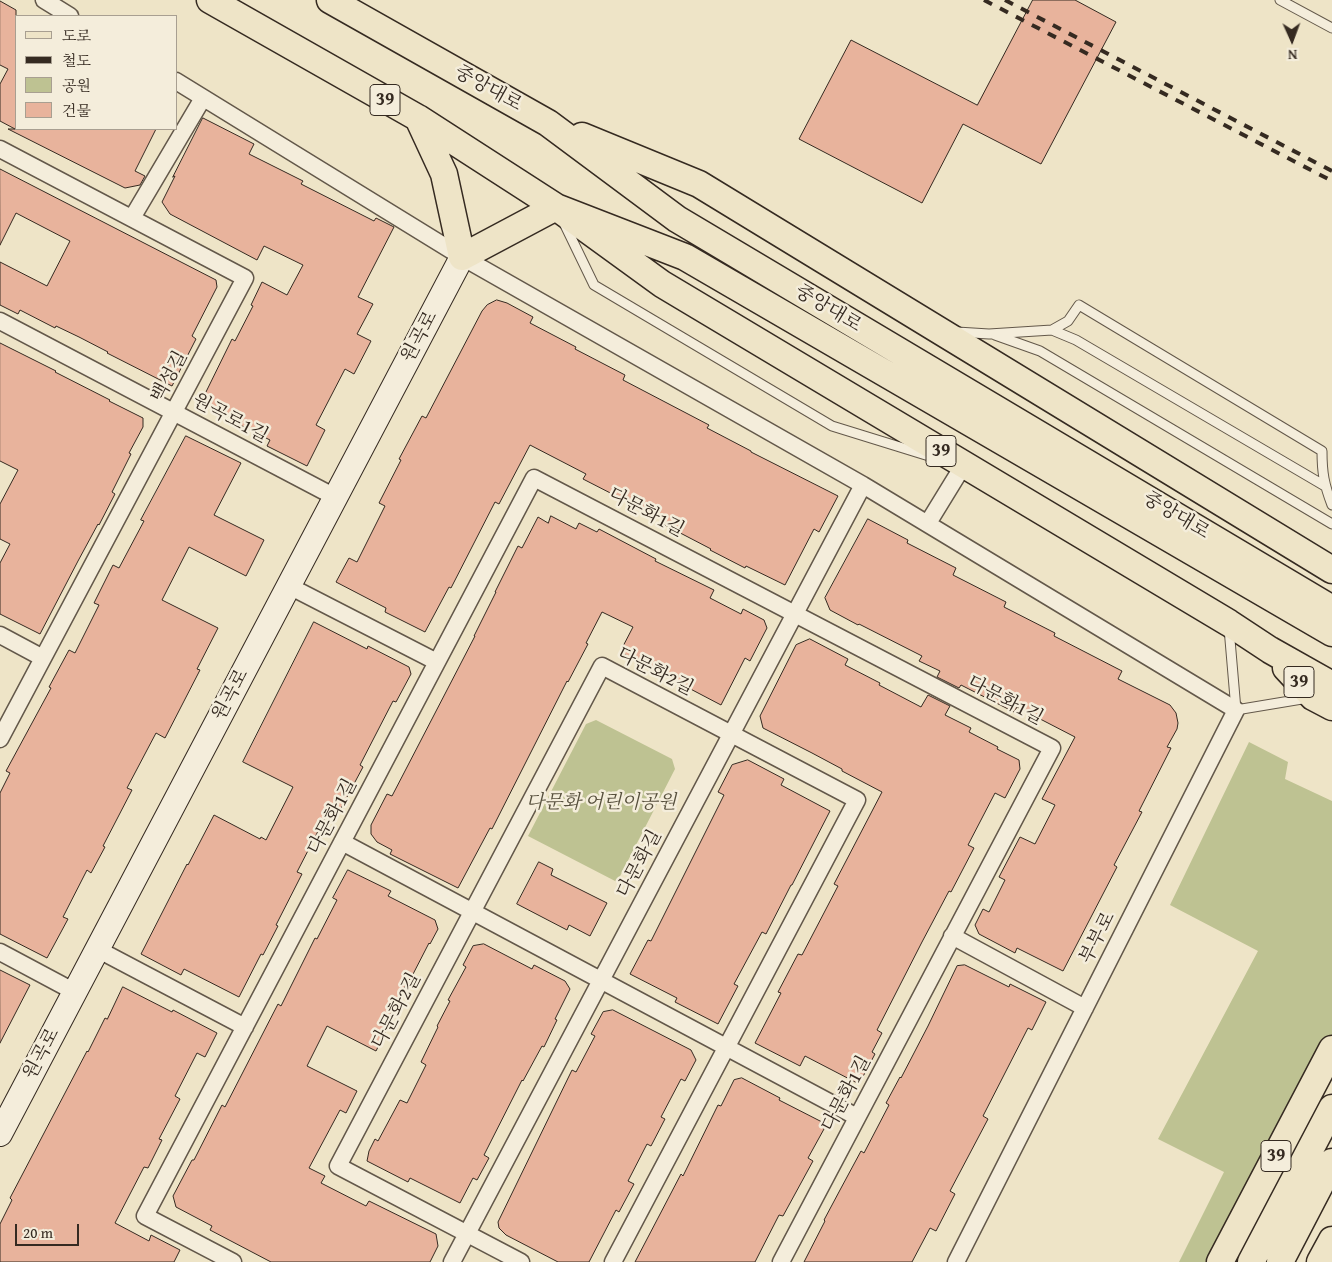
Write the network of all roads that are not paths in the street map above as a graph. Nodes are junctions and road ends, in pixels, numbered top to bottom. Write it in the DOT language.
graph roads {
  1 [pos="44,0"];
  2 [pos="210,0"];
  3 [pos="330,0"];
  4 [pos="1280,0"];
  5 [pos="68,15"];
  6 [pos="1332,28"];
  7 [pos="178,83"];
  8 [pos="203,98"];
  9 [pos="418,118"];
  10 [pos="548,123"];
  11 [pos="0,149"];
  12 [pos="556,207"];
  13 [pos="132,218"];
  14 [pos="462,257"];
  15 [pos="0,321"];
  16 [pos="1052,330"];
  17 [pos="940,332"];
  18 [pos="989,334"];
  19 [pos="174,412"];
  20 [pos="965,466"];
  21 [pos="863,485"];
  22 [pos="1325,486"];
  23 [pos="335,497"];
  24 [pos="1332,505"];
  25 [pos="928,523"];
  26 [pos="1332,524"];
  27 [pos="1332,570"];
  28 [pos="289,586"];
  29 [pos="1332,609"];
  30 [pos="795,614"];
  31 [pos="1229,623"];
  32 [pos="1332,633"];
  33 [pos="0,635"];
  34 [pos="43,658"];
  35 [pos="437,662"];
  36 [pos="1326,696"];
  37 [pos="1236,710"];
  38 [pos="731,734"];
  39 [pos="0,739"];
  40 [pos="342,842"];
  41 [pos="472,912"];
  42 [pos="952,936"];
  43 [pos="97,950"];
  44 [pos="0,952"];
  45 [pos="601,980"];
  46 [pos="75,992"];
  47 [pos="1085,1008"];
  48 [pos="245,1027"];
  49 [pos="726,1047"];
  50 [pos="1332,1049"];
  51 [pos="1332,1108"];
  52 [pos="857,1118"];
  53 [pos="0,1134"];
  54 [pos="1332,1162"];
  55 [pos="467,1234"];
  56 [pos="1332,1240"];
  57 [pos="233,1262"];
  58 [pos="452,1262"];
  59 [pos="521,1262"];
  60 [pos="613,1262"];
  61 [pos="781,1262"];
  62 [pos="956,1262"];
  63 [pos="1220,1262"];
  64 [pos="1251,1262"];
  65 [pos="1280,1262"];
  66 [pos="1320,1262"];
  1 -- 5 [label="street"];
  2 -- 9 [label="main road, 39"];
  3 -- 10 [label="main road, 중앙대로"];
  4 -- 6 [label="lane"];
  7 -- 8 [label="street"];
  8 -- 13 [label="street"];
  8 -- 14 [label="street"];
  9 -- 12 [label="main road, 39"];
  9 -- 14 [label="main road"];
  10 -- 17 [label="main road"];
  10 -- 29 [label="main road, 중앙대로"];
  11 -- 13 [label="street, 백성길"];
  12 -- 14 [label="main road"];
  12 -- 20 [label="main road, 39"];
  12 -- 20 [label="lane"];
  12 -- 32 [label="main road"];
  13 -- 19 [label="street, 백성길"];
  14 -- 21 [label="street"];
  14 -- 23 [label="street, 원곡로"];
  15 -- 19 [label="street, 원곡로1길"];
  16 -- 18 [label="lane"];
  16 -- 22 [label="lane"];
  16 -- 22 [label="lane"];
  17 -- 18 [label="lane"];
  17 -- 27 [label="main road"];
  18 -- 26 [label="lane"];
  19 -- 23 [label="street, 원곡로1길"];
  19 -- 34 [label="street, 백성길"];
  20 -- 25 [label="street"];
  20 -- 31 [label="main road, 39"];
  21 -- 25 [label="street"];
  21 -- 30 [label="street, 다문화길"];
  22 -- 24 [label="lane"];
  23 -- 28 [label="street, 원곡로"];
  25 -- 37 [label="street"];
  28 -- 35 [label="street"];
  28 -- 43 [label="street, 원곡로"];
  30 -- 35 [label="street, 다문화1길"];
  30 -- 38 [label="street, 다문화길"];
  30 -- 42 [label="street, 다문화1길"];
  31 -- 36 [label="main road, 39"];
  31 -- 37 [label="lane"];
  33 -- 34 [label="street"];
  34 -- 39 [label="street, 백성길"];
  35 -- 40 [label="street, 다문화1길"];
  36 -- 37 [label="lane"];
  37 -- 47 [label="street, 부부로"];
  38 -- 41 [label="street, 다문화2길"];
  38 -- 45 [label="street, 다문화길"];
  38 -- 49 [label="street, 다문화2길"];
  40 -- 41 [label="street"];
  40 -- 48 [label="street, 다문화1길"];
  41 -- 45 [label="street"];
  41 -- 55 [label="street, 다문화2길"];
  42 -- 47 [label="street"];
  42 -- 52 [label="street, 다문화1길"];
  43 -- 46 [label="street, 원곡로"];
  43 -- 48 [label="street"];
  44 -- 46 [label="street"];
  45 -- 49 [label="street"];
  45 -- 55 [label="street, 다문화길"];
  46 -- 53 [label="street, 원곡로"];
  47 -- 62 [label="street, 부부로"];
  48 -- 57 [label="street, 다문화1길"];
  49 -- 52 [label="street"];
  49 -- 60 [label="street, 다문화2길"];
  50 -- 63 [label="main road, 39"];
  51 -- 64 [label="main road"];
  52 -- 61 [label="street, 다문화1길"];
  54 -- 65 [label="main road"];
  55 -- 58 [label="street, 다문화길"];
  55 -- 59 [label="street, 다문화2길"];
  56 -- 66 [label="main road"];
}
